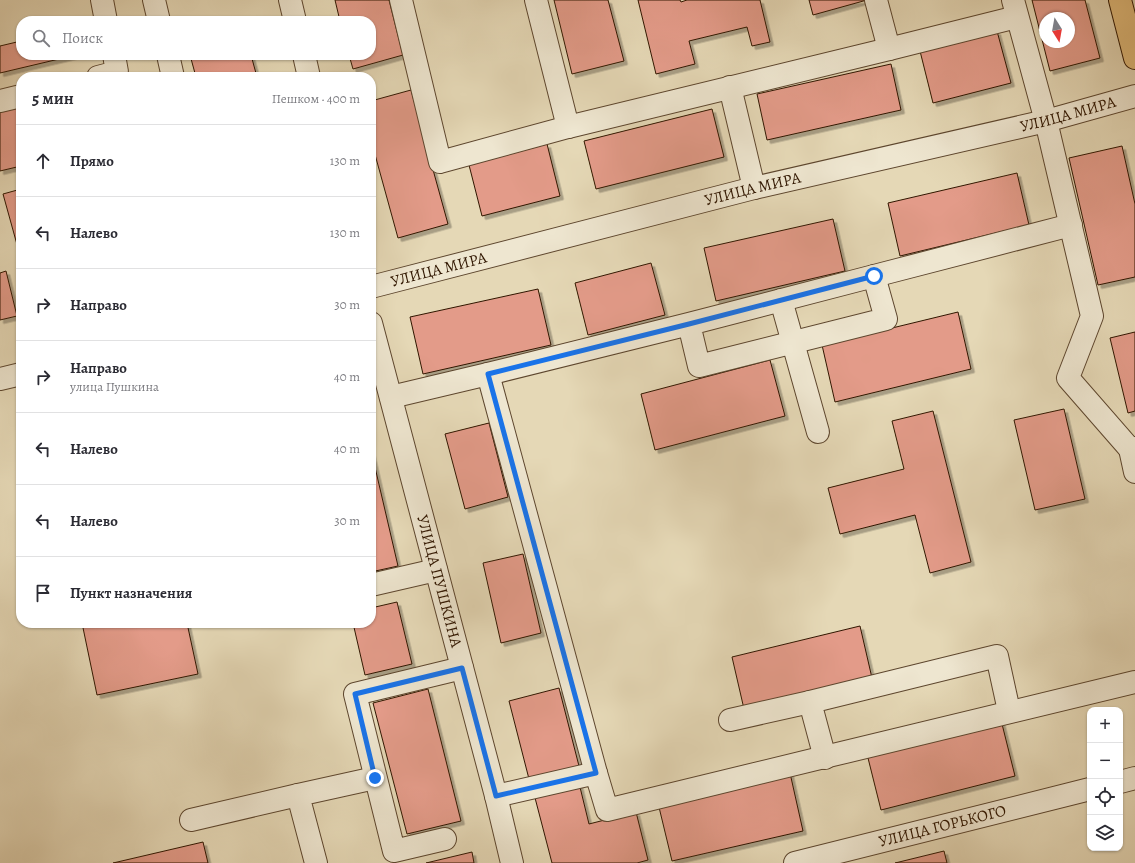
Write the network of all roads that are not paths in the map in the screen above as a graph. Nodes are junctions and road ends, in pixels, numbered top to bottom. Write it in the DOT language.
graph roads {
  1 [pos="102,0"];
  2 [pos="154,0"];
  3 [pos="290,0"];
  4 [pos="401,0"];
  5 [pos="536,0"];
  6 [pos="876,0"];
  7 [pos="1120,0"];
  8 [pos="1015,9"];
  9 [pos="105,16"];
  10 [pos="158,16"];
  11 [pos="294,16"];
  12 [pos="889,49"];
  13 [pos="1135,58"];
  14 [pos="115,60"];
  15 [pos="169,60"];
  16 [pos="305,60"];
  17 [pos="117,72"];
  18 [pos="172,72"];
  19 [pos="308,72"];
  20 [pos="730,87"];
  21 [pos="1135,96"];
  22 [pos="16,97"];
  23 [pos="0,101"];
  24 [pos="1046,121"];
  25 [pos="568,128"];
  26 [pos="754,188"];
  27 [pos="1071,226"];
  28 [pos="874,276"];
  29 [pos="376,286"];
  30 [pos="781,300"];
  31 [pos="689,324"];
  32 [pos="376,342"];
  33 [pos="793,342"];
  34 [pos="488,374"];
  35 [pos="16,375"];
  36 [pos="0,379"];
  37 [pos="391,398"];
  38 [pos="818,432"];
  39 [pos="1132,448"];
  40 [pos="1135,472"];
  41 [pos="436,570"];
  42 [pos="376,584"];
  43 [pos="462,668"];
  44 [pos="1135,682"];
  45 [pos="810,702"];
  46 [pos="1009,711"];
  47 [pos="730,720"];
  48 [pos="825,758"];
  49 [pos="596,773"];
  50 [pos="375,778"];
  51 [pos="1135,778"];
  52 [pos="1123,781"];
  53 [pos="1087,790"];
  54 [pos="298,795"];
  55 [pos="496,796"];
  56 [pos="191,820"];
  57 [pos="445,838"];
  58 [pos="847,857"];
  59 [pos="316,863"];
  60 [pos="512,863"];
  61 [pos="795,863"];
  1 -- 9 [label="street"];
  2 -- 10 [label="street"];
  3 -- 11 [label="street"];
  4 -- 25 [label="street"];
  5 -- 25 [label="street"];
  6 -- 12 [label="street"];
  7 -- 13 [label="main road"];
  8 -- 12 [label="street"];
  8 -- 24 [label="street"];
  12 -- 20 [label="street"];
  14 -- 17 [label="street"];
  15 -- 18 [label="street"];
  16 -- 19 [label="street"];
  20 -- 25 [label="street"];
  20 -- 26 [label="street"];
  21 -- 24 [label="street, УЛИЦА МИРА"];
  22 -- 23 [label="street"];
  24 -- 26 [label="street, УЛИЦА МИРА"];
  24 -- 27 [label="street"];
  26 -- 29 [label="street, УЛИЦА МИРА"];
  27 -- 28 [label="street"];
  27 -- 39 [label="street"];
  28 -- 30 [label="street"];
  28 -- 33 [label="street"];
  30 -- 31 [label="street"];
  30 -- 33 [label="street"];
  31 -- 33 [label="street"];
  31 -- 34 [label="street"];
  32 -- 37 [label="street, УЛИЦА ПУШКИНА"];
  33 -- 38 [label="street"];
  34 -- 37 [label="street"];
  34 -- 49 [label="street"];
  35 -- 36 [label="street"];
  37 -- 41 [label="street, УЛИЦА ПУШКИНА"];
  39 -- 40 [label="street"];
  41 -- 42 [label="street"];
  41 -- 43 [label="street, УЛИЦА ПУШКИНА"];
  43 -- 50 [label="street"];
  43 -- 55 [label="street, УЛИЦА ПУШКИНА"];
  44 -- 46 [label="street"];
  45 -- 46 [label="street"];
  45 -- 47 [label="street"];
  45 -- 48 [label="street"];
  46 -- 48 [label="street"];
  48 -- 49 [label="street"];
  49 -- 55 [label="street"];
  50 -- 54 [label="street"];
  50 -- 57 [label="street"];
  51 -- 52 [label="street"];
  53 -- 58 [label="street, УЛИЦА ГОРЬКОГО"];
  54 -- 56 [label="street"];
  54 -- 59 [label="street"];
  55 -- 60 [label="street, УЛИЦА ПУШКИНА"];
  58 -- 61 [label="street, УЛИЦА ГОРЬКОГО"];
}
